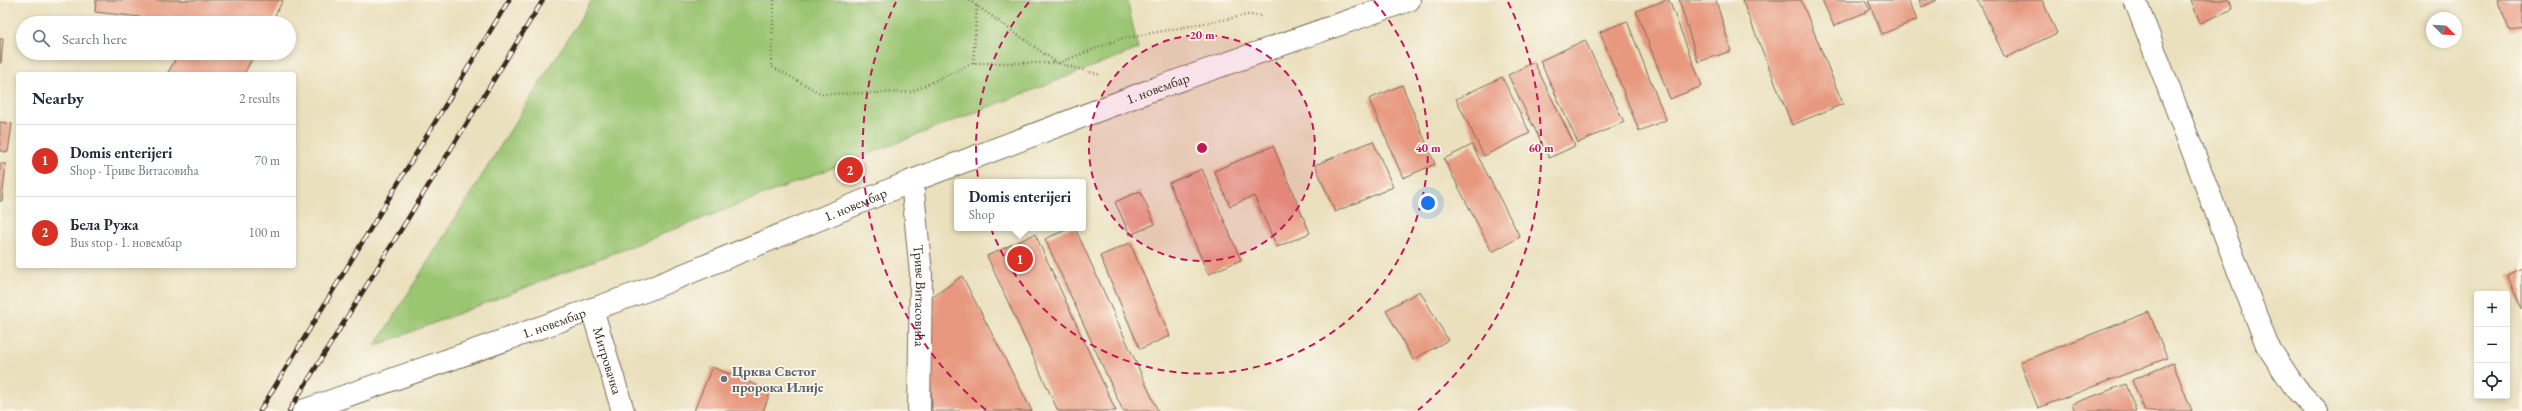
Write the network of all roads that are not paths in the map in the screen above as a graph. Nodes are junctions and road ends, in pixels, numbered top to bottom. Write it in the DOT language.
graph roads {
  1 [pos="1409,0"];
  2 [pos="2135,0"];
  3 [pos="912,181"];
  4 [pos="592,310"];
  5 [pos="303,411"];
  6 [pos="623,411"];
  7 [pos="919,411"];
  8 [pos="2317,411"];
  1 -- 3 [label="main road, 1. новембар"];
  2 -- 8 [label="main road"];
  3 -- 4 [label="main road, 1. новембар"];
  3 -- 7 [label="main road, Триве Витасовића"];
  4 -- 5 [label="main road, 1. новембар"];
  4 -- 6 [label="main road, Митровачка"];
}
